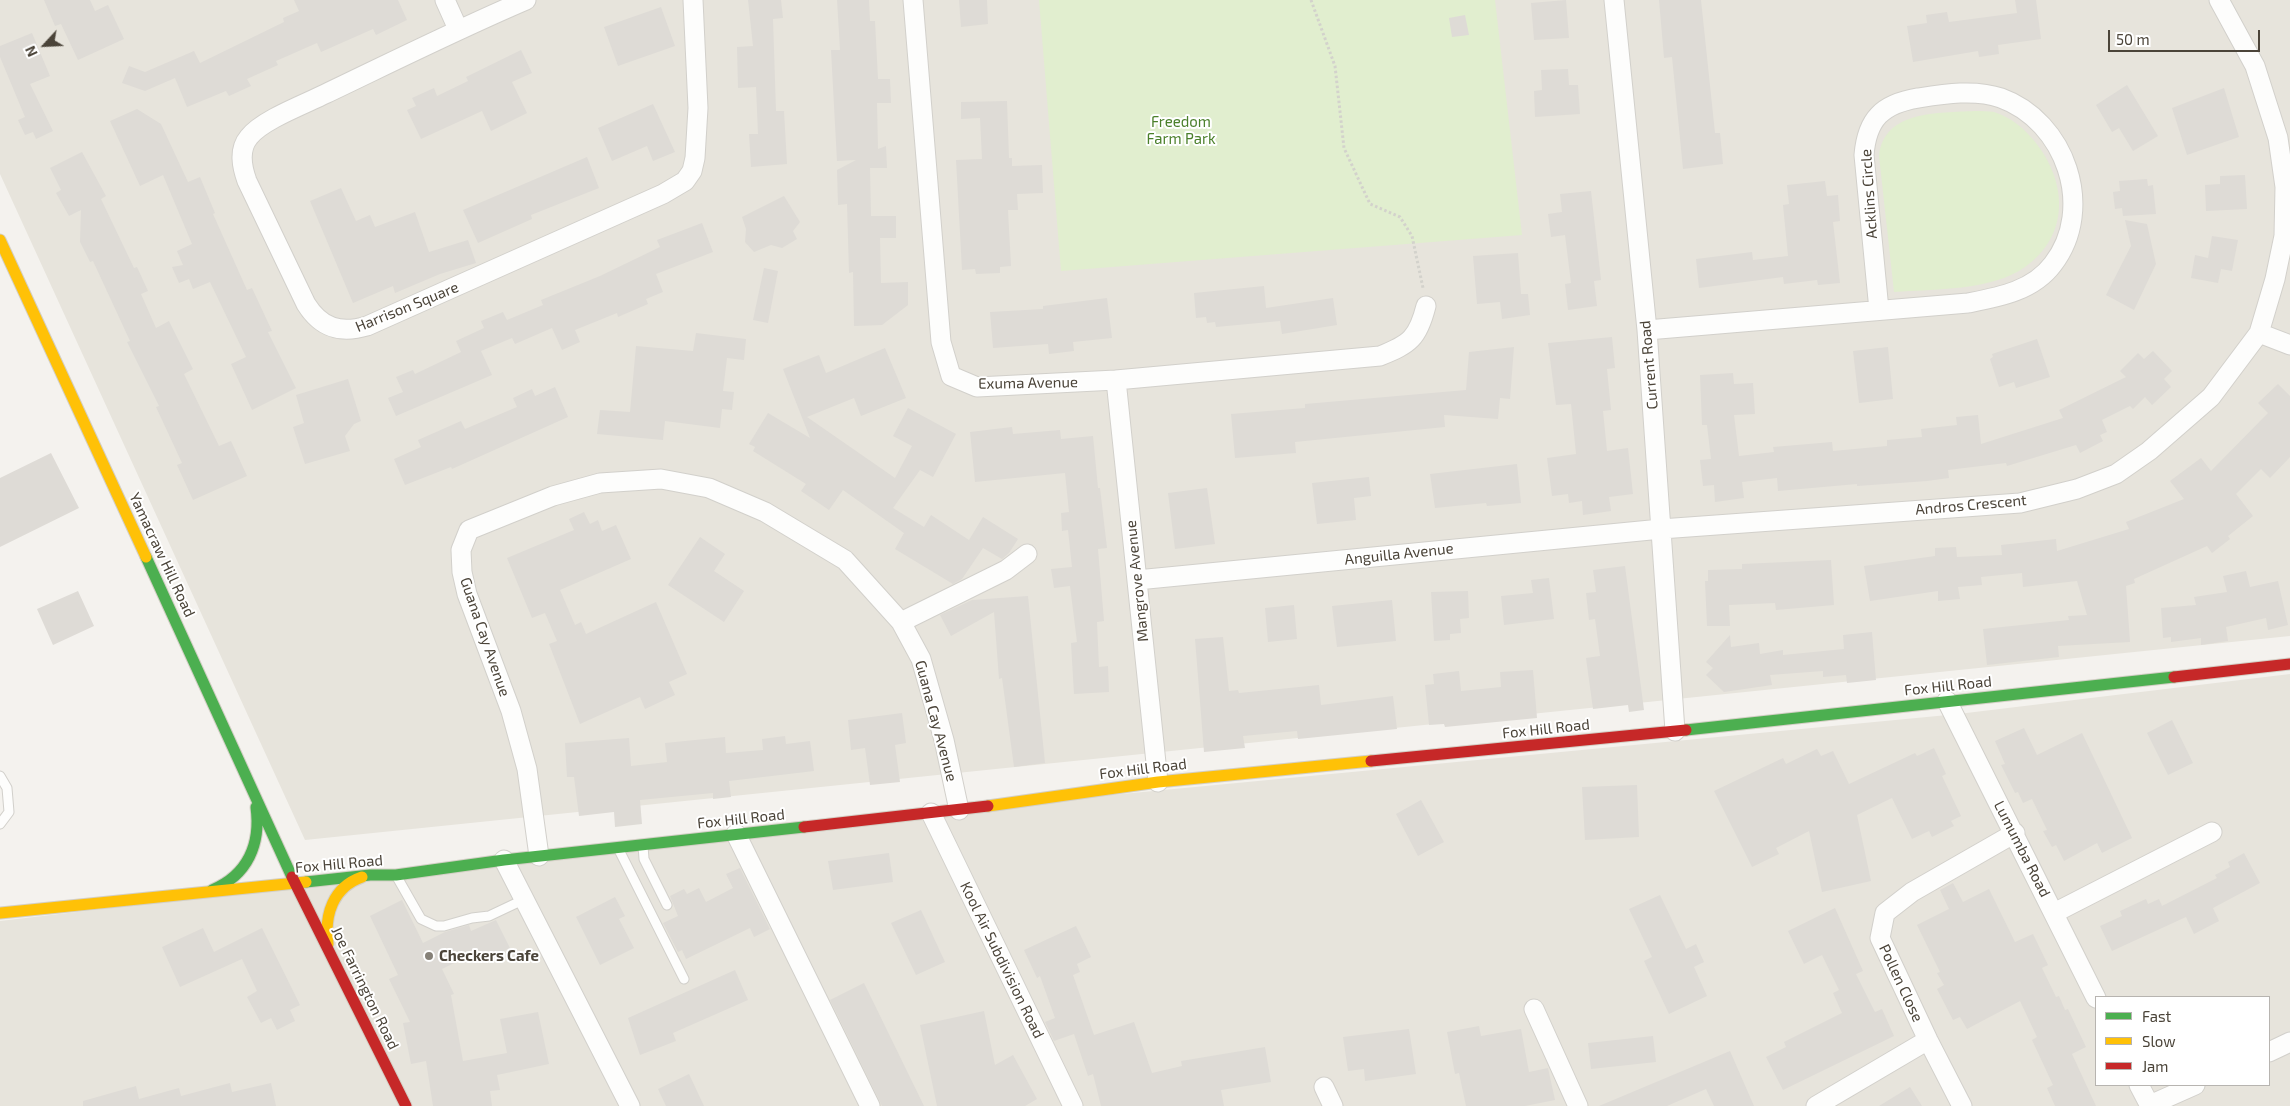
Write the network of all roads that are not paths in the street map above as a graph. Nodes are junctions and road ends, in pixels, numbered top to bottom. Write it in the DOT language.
graph roads {
  1 [pos="445,0"];
  2 [pos="526,0"];
  3 [pos="693,0"];
  4 [pos="913,0"];
  5 [pos="1614,0"];
  6 [pos="2219,0"];
  7 [pos="458,29"];
  8 [pos="0,240"];
  9 [pos="1426,306"];
  10 [pos="1879,310"];
  11 [pos="1647,330"];
  12 [pos="2259,334"];
  13 [pos="2290,345"];
  14 [pos="1116,380"];
  15 [pos="1662,529"];
  16 [pos="1027,554"];
  17 [pos="1137,580"];
  18 [pos="901,622"];
  19 [pos="2290,664"];
  20 [pos="1947,701"];
  21 [pos="1675,731"];
  22 [pos="0,776"];
  23 [pos="1158,782"];
  24 [pos="252,790"];
  25 [pos="959,810"];
  26 [pos="932,813"];
  27 [pos="0,824"];
  28 [pos="2212,832"];
  29 [pos="2015,833"];
  30 [pos="736,834"];
  31 [pos="642,845"];
  32 [pos="618,848"];
  33 [pos="539,856"];
  34 [pos="504,860"];
  35 [pos="370,875"];
  36 [pos="396,875"];
  37 [pos="295,883"];
  38 [pos="201,893"];
  39 [pos="524,900"];
  40 [pos="667,905"];
  41 [pos="0,913"];
  42 [pos="2054,913"];
  43 [pos="329,948"];
  44 [pos="684,979"];
  45 [pos="2095,996"];
  46 [pos="1534,1009"];
  47 [pos="1928,1040"];
  48 [pos="2290,1042"];
  49 [pos="2270,1052"];
  50 [pos="2140,1086"];
  51 [pos="2193,1086"];
  52 [pos="1324,1087"];
  53 [pos="406,1106"];
  54 [pos="630,1106"];
  55 [pos="870,1106"];
  56 [pos="1073,1106"];
  57 [pos="1333,1106"];
  58 [pos="1578,1106"];
  59 [pos="1816,1106"];
  60 [pos="1962,1106"];
  61 [pos="2150,1106"];
  1 -- 7 [label="street"];
  2 -- 7 [label="street, Harrison Square"];
  3 -- 7 [label="street, Harrison Square"];
  4 -- 14 [label="street, Exuma Avenue"];
  5 -- 11 [label="street, Current Road"];
  6 -- 12 [label="street, Andros Crescent"];
  8 -- 24 [label="main road, Yamacraw Hill Road"];
  9 -- 14 [label="street, Exuma Avenue"];
  10 -- 10 [label="street, Acklins Circle"];
  10 -- 11 [label="street, Acklins Circle"];
  11 -- 15 [label="street, Current Road"];
  12 -- 13 [label="street"];
  12 -- 15 [label="street, Andros Crescent"];
  14 -- 17 [label="street, Mangrove Avenue"];
  15 -- 17 [label="street, Anguilla Avenue"];
  15 -- 21 [label="street, Current Road"];
  16 -- 18 [label="street"];
  17 -- 23 [label="street, Mangrove Avenue"];
  18 -- 25 [label="street, Guana Cay Avenue"];
  18 -- 33 [label="street, Guana Cay Avenue"];
  19 -- 20 [label="main road, Fox Hill Road"];
  20 -- 21 [label="main road, Fox Hill Road"];
  20 -- 29 [label="street, Lumumba Road"];
  21 -- 23 [label="main road, Fox Hill Road"];
  22 -- 27 [label="lane"];
  23 -- 25 [label="main road, Fox Hill Road"];
  24 -- 37 [label="main road, Yamacraw Hill Road"];
  24 -- 38 [label="main road"];
  25 -- 26 [label="main road, Fox Hill Road"];
  26 -- 30 [label="main road, Fox Hill Road"];
  26 -- 56 [label="street, Kool Air Subdivision Road"];
  28 -- 42 [label="street"];
  29 -- 42 [label="street, Lumumba Road"];
  29 -- 47 [label="street, Pollen Close"];
  30 -- 31 [label="main road, Fox Hill Road"];
  30 -- 55 [label="street"];
  31 -- 32 [label="main road, Fox Hill Road"];
  31 -- 40 [label="lane"];
  32 -- 33 [label="main road, Fox Hill Road"];
  32 -- 44 [label="lane"];
  33 -- 34 [label="main road, Fox Hill Road"];
  34 -- 36 [label="main road, Fox Hill Road"];
  34 -- 39 [label="street"];
  35 -- 36 [label="main road, Fox Hill Road"];
  35 -- 37 [label="main road, Fox Hill Road"];
  35 -- 43 [label="main road"];
  36 -- 39 [label="lane"];
  37 -- 38 [label="main road, Fox Hill Road"];
  37 -- 43 [label="main road, Joe Farrington Road"];
  38 -- 41 [label="main road, Fox Hill Road"];
  39 -- 54 [label="street"];
  42 -- 45 [label="street, Lumumba Road"];
  43 -- 53 [label="main road, Joe Farrington Road"];
  46 -- 58 [label="street"];
  47 -- 59 [label="street"];
  47 -- 60 [label="street, Pollen Close"];
  48 -- 49 [label="street"];
  50 -- 61 [label="street"];
  51 -- 61 [label="street"];
  52 -- 57 [label="street"];
}
